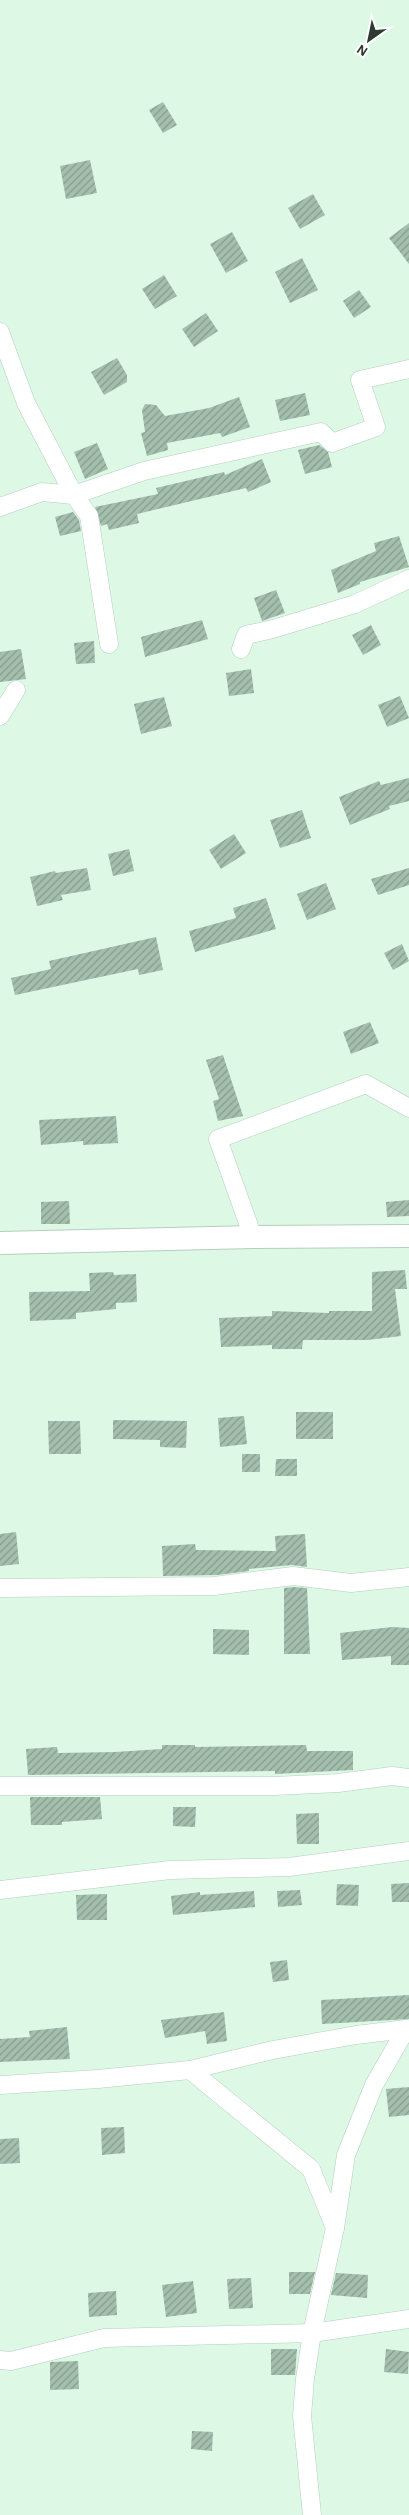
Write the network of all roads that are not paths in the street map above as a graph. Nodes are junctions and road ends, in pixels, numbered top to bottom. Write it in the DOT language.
graph roads {
  1 [pos="0,332"];
  2 [pos="409,369"];
  3 [pos="74,495"];
  4 [pos="0,507"];
  5 [pos="409,579"];
  6 [pos="109,644"];
  7 [pos="241,650"];
  8 [pos="16,690"];
  9 [pos="0,716"];
  10 [pos="409,1108"];
  11 [pos="409,1236"];
  12 [pos="253,1237"];
  13 [pos="0,1243"];
  14 [pos="409,1577"];
  15 [pos="0,1588"];
  16 [pos="409,1778"];
  17 [pos="0,1786"];
  18 [pos="409,1852"];
  19 [pos="0,1890"];
  20 [pos="408,2031"];
  21 [pos="190,2070"];
  22 [pos="0,2085"];
  23 [pos="335,2228"];
  24 [pos="409,2319"];
  25 [pos="312,2333"];
  26 [pos="0,2360"];
  27 [pos="312,2515"];
  1 -- 3 [label="street"];
  2 -- 3 [label="street"];
  3 -- 4 [label="street"];
  3 -- 6 [label="street"];
  5 -- 7 [label="street"];
  8 -- 9 [label="street"];
  10 -- 12 [label="street"];
  11 -- 12 [label="street"];
  12 -- 13 [label="street"];
  14 -- 15 [label="street"];
  16 -- 17 [label="street"];
  18 -- 19 [label="street"];
  20 -- 21 [label="street"];
  20 -- 23 [label="street"];
  21 -- 22 [label="street"];
  21 -- 23 [label="street"];
  23 -- 25 [label="street"];
  24 -- 25 [label="street"];
  25 -- 26 [label="street"];
  25 -- 27 [label="street"];
}
